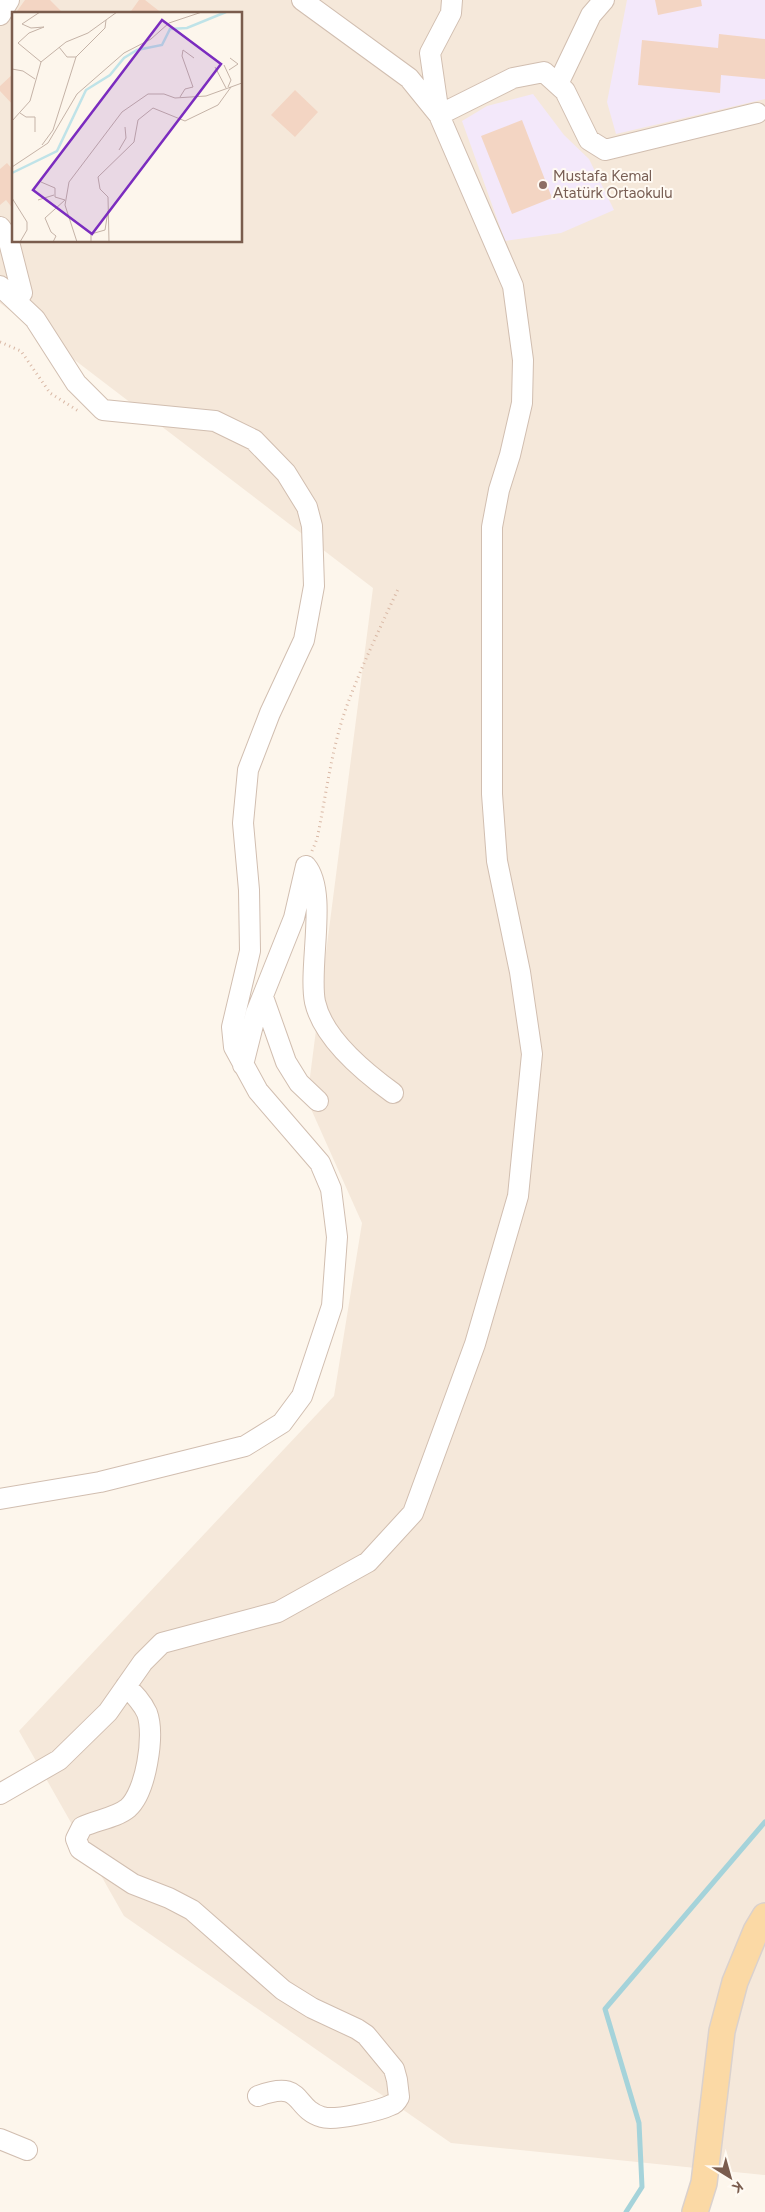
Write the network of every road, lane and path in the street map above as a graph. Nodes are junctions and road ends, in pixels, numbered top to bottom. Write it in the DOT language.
graph roads {
  1 [pos="9,0"];
  2 [pos="302,0"];
  3 [pos="452,0"];
  4 [pos="604,0"];
  5 [pos="0,15"];
  6 [pos="558,84"];
  7 [pos="757,112"];
  8 [pos="439,115"];
  9 [pos="0,226"];
  10 [pos="0,286"];
  11 [pos="16,302"];
  12 [pos="0,342"];
  13 [pos="103,410"];
  14 [pos="399,588"];
  15 [pos="306,866"];
  16 [pos="263,997"];
  17 [pos="243,1065"];
  18 [pos="393,1093"];
  19 [pos="318,1100"];
  20 [pos="0,1499"];
  21 [pos="126,1686"];
  22 [pos="0,1794"];
  23 [pos="765,1916"];
  24 [pos="258,2096"];
  25 [pos="0,2139"];
  26 [pos="27,2150"];
  27 [pos="694,2212"];
  1 -- 5 [label="street"];
  2 -- 8 [label="street"];
  3 -- 8 [label="street"];
  4 -- 6 [label="street"];
  6 -- 7 [label="street"];
  6 -- 8 [label="street"];
  8 -- 21 [label="street"];
  9 -- 11 [label="street"];
  10 -- 11 [label="street"];
  11 -- 13 [label="street"];
  12 -- 13 [label="path"];
  13 -- 17 [label="street"];
  14 -- 15 [label="path"];
  15 -- 16 [label="street"];
  15 -- 18 [label="street"];
  16 -- 17 [label="street"];
  16 -- 19 [label="street"];
  17 -- 20 [label="street"];
  21 -- 22 [label="street"];
  21 -- 24 [label="street"];
  23 -- 27 [label="main road"];
  25 -- 26 [label="street"];
}
